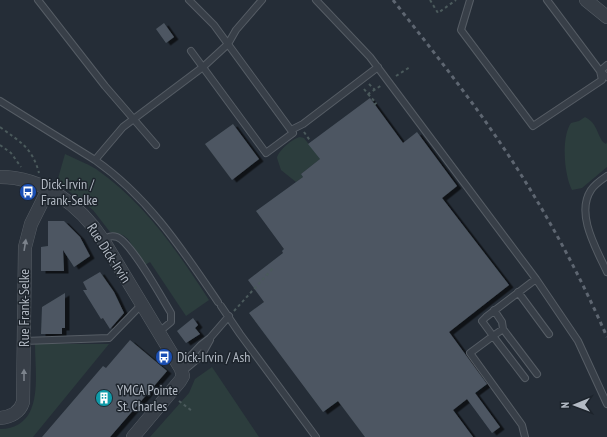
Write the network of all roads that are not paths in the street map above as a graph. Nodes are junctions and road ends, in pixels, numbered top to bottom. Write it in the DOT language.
graph roads {
  1 [pos="38,0"];
  2 [pos="189,0"];
  3 [pos="262,0"];
  4 [pos="316,0"];
  5 [pos="470,0"];
  6 [pos="547,0"];
  7 [pos="586,0"];
  8 [pos="607,17"];
  9 [pos="228,44"];
  10 [pos="191,51"];
  11 [pos="607,64"];
  12 [pos="203,66"];
  13 [pos="378,67"];
  14 [pos="600,71"];
  15 [pos="607,77"];
  16 [pos="0,101"];
  17 [pos="133,120"];
  18 [pos="291,130"];
  19 [pos="156,145"];
  20 [pos="95,160"];
  21 [pos="607,176"];
  22 [pos="0,177"];
  23 [pos="48,190"];
  24 [pos="103,240"];
  25 [pos="607,272"];
  26 [pos="536,279"];
  27 [pos="518,292"];
  28 [pos="142,304"];
  29 [pos="494,310"];
  30 [pos="228,316"];
  31 [pos="503,328"];
  32 [pos="159,332"];
  33 [pos="549,334"];
  34 [pos="493,336"];
  35 [pos="24,341"];
  36 [pos="181,370"];
  37 [pos="536,374"];
  38 [pos="525,378"];
  39 [pos="607,404"];
  40 [pos="0,418"];
  41 [pos="133,437"];
  42 [pos="316,437"];
  43 [pos="525,437"];
  1 -- 17 [label="lane"];
  2 -- 9 [label="lane"];
  3 -- 9 [label="lane"];
  4 -- 13 [label="lane"];
  5 -- 14 [label="lane"];
  6 -- 14 [label="lane"];
  7 -- 8 [label="street"];
  9 -- 12 [label="lane"];
  9 -- 18 [label="lane"];
  10 -- 12 [label="lane"];
  11 -- 14 [label="lane"];
  12 -- 17 [label="lane"];
  12 -- 18 [label="lane"];
  13 -- 18 [label="lane"];
  13 -- 26 [label="lane"];
  14 -- 15 [label="lane"];
  16 -- 20 [label="lane"];
  17 -- 19 [label="lane"];
  17 -- 20 [label="lane"];
  20 -- 30 [label="lane"];
  21 -- 25 [label="lane"];
  22 -- 23 [label="street, Rue Dick-Irvin"];
  23 -- 24 [label="street, Rue Dick-Irvin"];
  35 -- 23 [label="street, Rue Frank-Selke, one-way"];
  24 -- 28 [label="street, Rue Dick-Irvin"];
  24 -- 32 [label="lane"];
  26 -- 27 [label="lane"];
  26 -- 39 [label="lane"];
  27 -- 29 [label="lane"];
  27 -- 33 [label="lane"];
  28 -- 32 [label="street, Rue Dick-Irvin"];
  28 -- 35 [label="lane"];
  29 -- 31 [label="lane"];
  29 -- 34 [label="lane"];
  30 -- 36 [label="lane"];
  30 -- 42 [label="lane"];
  31 -- 34 [label="lane"];
  31 -- 37 [label="lane"];
  32 -- 36 [label="street, Rue Dick-Irvin"];
  34 -- 38 [label="lane"];
  34 -- 43 [label="lane"];
  40 -- 35 [label="street, Rue Frank-Selke, one-way"];
  36 -- 41 [label="street"];
}
